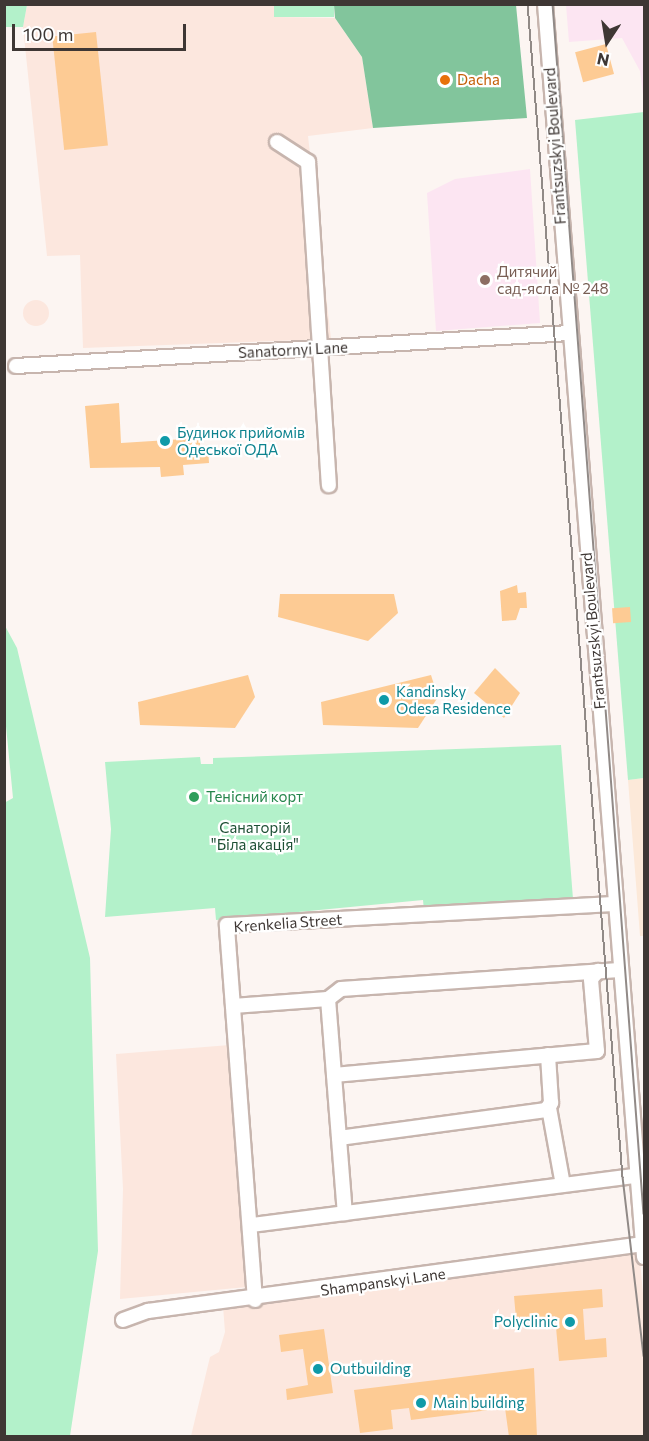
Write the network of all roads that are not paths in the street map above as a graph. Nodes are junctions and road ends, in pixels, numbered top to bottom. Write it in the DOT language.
graph roads {
  1 [pos="545,4"];
  2 [pos="277,142"];
  3 [pos="570,333"];
  4 [pos="319,349"];
  5 [pos="16,366"];
  6 [pos="330,485"];
  7 [pos="615,904"];
  8 [pos="619,970"];
  9 [pos="598,971"];
  10 [pos="328,999"];
  11 [pos="233,1005"];
  12 [pos="548,1055"];
  13 [pos="334,1075"];
  14 [pos="549,1108"];
  15 [pos="339,1138"];
  16 [pos="635,1176"];
  17 [pos="562,1185"];
  18 [pos="345,1213"];
  19 [pos="252,1225"];
  20 [pos="644,1250"];
  21 [pos="255,1300"];
  22 [pos="123,1320"];
  1 -- 3 [label="street, Frantsuzskyi Boulevard"];
  2 -- 4 [label="street"];
  3 -- 4 [label="street, Sanatornyi Lane"];
  3 -- 7 [label="street, Frantsuzskyi Boulevard"];
  4 -- 5 [label="street, Sanatornyi Lane"];
  4 -- 6 [label="street"];
  7 -- 8 [label="street, Frantsuzskyi Boulevard"];
  7 -- 11 [label="street, Krenkelia Street"];
  8 -- 9 [label="street"];
  8 -- 16 [label="street, Frantsuzskyi Boulevard"];
  9 -- 10 [label="street"];
  9 -- 12 [label="street"];
  10 -- 11 [label="street"];
  10 -- 13 [label="street"];
  11 -- 19 [label="street, Krenkelia Street"];
  12 -- 13 [label="street"];
  12 -- 14 [label="street"];
  13 -- 15 [label="street"];
  14 -- 15 [label="street"];
  14 -- 17 [label="street"];
  15 -- 18 [label="street"];
  16 -- 17 [label="street"];
  16 -- 20 [label="street, Frantsuzskyi Boulevard"];
  17 -- 18 [label="street"];
  18 -- 19 [label="street"];
  19 -- 21 [label="street, Krenkelia Street"];
  20 -- 21 [label="street, Shampanskyi Lane"];
  21 -- 22 [label="street, Shampanskyi Lane"];
}
